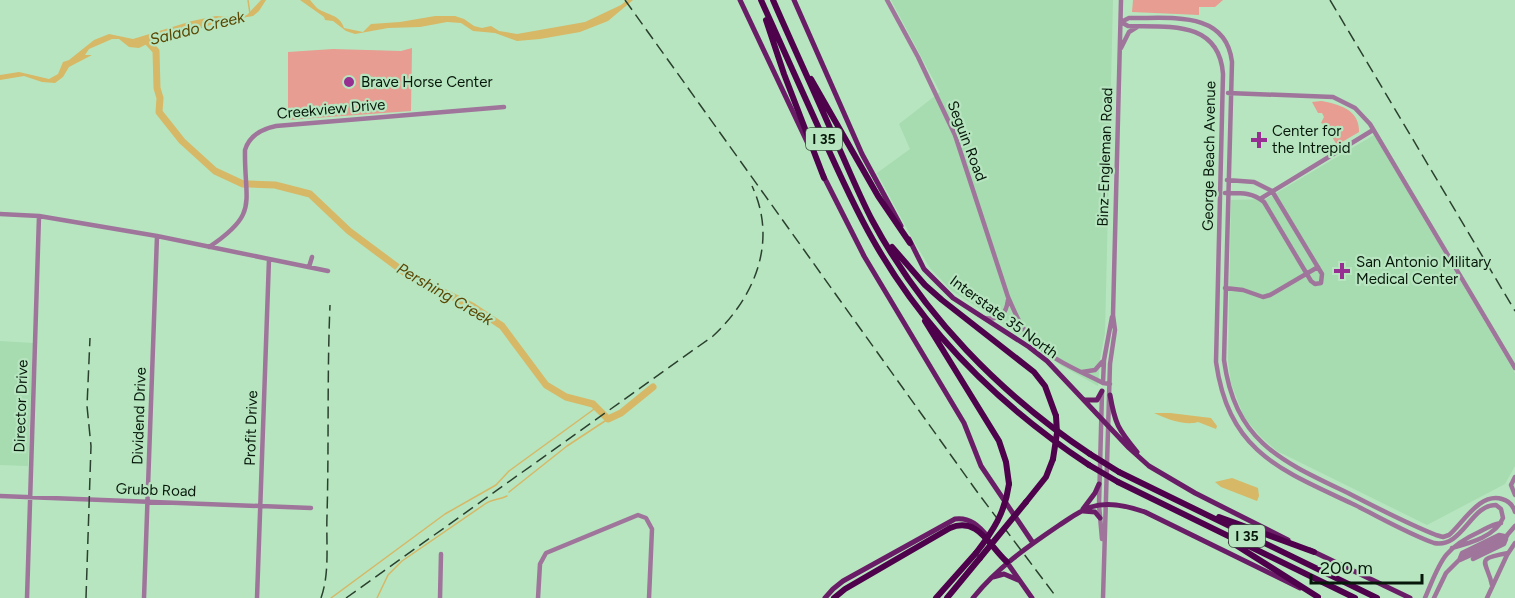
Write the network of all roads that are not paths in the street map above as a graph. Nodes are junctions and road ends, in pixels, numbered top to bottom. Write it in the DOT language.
graph roads {
  1 [pos="740,0"];
  2 [pos="760,0"];
  3 [pos="773,0"];
  4 [pos="794,0"];
  5 [pos="887,0"];
  6 [pos="1121,0"];
  7 [pos="1121,22"];
  8 [pos="1138,26"];
  9 [pos="1120,50"];
  10 [pos="802,65"];
  11 [pos="1222,93"];
  12 [pos="1231,93"];
  13 [pos="504,106"];
  14 [pos="1373,130"];
  15 [pos="824,178"];
  16 [pos="1220,180"];
  17 [pos="1227,180"];
  18 [pos="1272,191"];
  19 [pos="1220,193"];
  20 [pos="1227,193"];
  21 [pos="1260,199"];
  22 [pos="0,214"];
  23 [pos="39,216"];
  24 [pos="157,236"];
  25 [pos="886,243"];
  26 [pos="910,243"];
  27 [pos="209,247"];
  28 [pos="312,257"];
  29 [pos="269,259"];
  30 [pos="309,267"];
  31 [pos="1318,267"];
  32 [pos="328,271"];
  33 [pos="1307,274"];
  34 [pos="1225,288"];
  35 [pos="1008,297"];
  36 [pos="923,315"];
  37 [pos="1113,315"];
  38 [pos="984,318"];
  39 [pos="1104,360"];
  40 [pos="1515,368"];
  41 [pos="1082,372"];
  42 [pos="1103,383"];
  43 [pos="1110,384"];
  44 [pos="1102,391"];
  45 [pos="1110,394"];
  46 [pos="1085,400"];
  47 [pos="1102,419"];
  48 [pos="1108,425"];
  49 [pos="1150,466"];
  50 [pos="1515,477"];
  51 [pos="1132,479"];
  52 [pos="1100,483"];
  53 [pos="1515,495"];
  54 [pos="0,496"];
  55 [pos="30,498"];
  56 [pos="148,502"];
  57 [pos="1099,505"];
  58 [pos="1106,505"];
  59 [pos="260,506"];
  60 [pos="311,508"];
  61 [pos="1082,511"];
  62 [pos="1515,512"];
  63 [pos="1100,518"];
  64 [pos="1203,524"];
  65 [pos="1515,526"];
  66 [pos="1033,543"];
  67 [pos="1515,543"];
  68 [pos="1104,552"];
  69 [pos="1314,552"];
  70 [pos="1508,553"];
  71 [pos="441,554"];
  72 [pos="978,556"];
  73 [pos="1006,562"];
  74 [pos="964,576"];
  75 [pos="990,578"];
  76 [pos="1020,580"];
  77 [pos="1492,586"];
  78 [pos="27,598"];
  79 [pos="144,598"];
  80 [pos="257,598"];
  81 [pos="440,598"];
  82 [pos="538,598"];
  83 [pos="649,598"];
  84 [pos="825,598"];
  85 [pos="834,598"];
  86 [pos="936,598"];
  87 [pos="947,598"];
  88 [pos="952,598"];
  89 [pos="973,598"];
  90 [pos="1032,598"];
  91 [pos="1104,598"];
  92 [pos="1320,598"];
  93 [pos="1355,598"];
  94 [pos="1377,598"];
  95 [pos="1410,598"];
  96 [pos="1425,598"];
  97 [pos="1434,598"];
  98 [pos="1487,598"];
  1 -- 15 [label="main road"];
  2 -- 15 [label="highway"];
  2 -- 36 [label="highway, I 35"];
  3 -- 10 [label="highway, I 35"];
  4 -- 26 [label="main road, Interstate 35 North"];
  5 -- 35 [label="street, Seguin Road"];
  6 -- 7 [label="street, Binz-Engleman Road"];
  7 -- 8 [label="street, George Beach Avenue"];
  7 -- 9 [label="street, Binz-Engleman Road"];
  7 -- 12 [label="street, George Beach Avenue"];
  8 -- 9 [label="street"];
  8 -- 11 [label="street, George Beach Avenue"];
  9 -- 37 [label="street, Binz-Engleman Road"];
  10 -- 25 [label="highway, I 35"];
  10 -- 26 [label="highway"];
  11 -- 12 [label="street"];
  11 -- 16 [label="street, George Beach Avenue"];
  12 -- 14 [label="street"];
  12 -- 17 [label="street, George Beach Avenue"];
  13 -- 27 [label="street, Creekview Drive"];
  14 -- 18 [label="street"];
  14 -- 40 [label="street"];
  15 -- 66 [label="main road"];
  16 -- 17 [label="street"];
  16 -- 19 [label="street, George Beach Avenue"];
  17 -- 18 [label="street"];
  17 -- 20 [label="street, George Beach Avenue"];
  18 -- 21 [label="street"];
  18 -- 31 [label="street"];
  19 -- 20 [label="street"];
  19 -- 96 [label="street, George Beach Avenue"];
  20 -- 21 [label="street"];
  20 -- 34 [label="street, George Beach Avenue"];
  21 -- 33 [label="street"];
  22 -- 23 [label="street"];
  23 -- 24 [label="street"];
  23 -- 55 [label="street, Director Drive"];
  24 -- 27 [label="street"];
  24 -- 56 [label="street, Dividend Drive"];
  25 -- 51 [label="highway, I 35, bridge"];
  25 -- 72 [label="highway, bridge"];
  26 -- 38 [label="main road, Interstate 35 North"];
  27 -- 29 [label="street"];
  28 -- 30 [label="street"];
  29 -- 30 [label="street"];
  29 -- 59 [label="street, Profit Drive"];
  30 -- 32 [label="street"];
  31 -- 33 [label="street"];
  31 -- 33 [label="street"];
  33 -- 34 [label="street"];
  34 -- 62 [label="street, George Beach Avenue"];
  35 -- 38 [label="street"];
  35 -- 41 [label="street, Seguin Road"];
  36 -- 64 [label="highway, I 35, bridge"];
  36 -- 72 [label="highway, bridge"];
  37 -- 39 [label="street, Binz-Engleman Road"];
  37 -- 43 [label="street, Binz-Engleman Road"];
  38 -- 46 [label="main road, Interstate 35 North"];
  39 -- 41 [label="street"];
  39 -- 42 [label="street, Binz-Engleman Road"];
  41 -- 42 [label="street, Seguin Road"];
  42 -- 43 [label="street, Seguin Road"];
  42 -- 44 [label="street, Binz-Engleman Road"];
  43 -- 45 [label="street, Binz-Engleman Road"];
  44 -- 46 [label="main road"];
  44 -- 47 [label="street, Binz-Engleman Road"];
  45 -- 48 [label="street, Binz-Engleman Road"];
  45 -- 49 [label="main road"];
  46 -- 47 [label="main road, Interstate 35 North"];
  47 -- 48 [label="main road, Interstate 35 North"];
  47 -- 52 [label="street, Binz-Engleman Road"];
  48 -- 49 [label="main road, Interstate 35 North"];
  48 -- 58 [label="street, Binz-Engleman Road"];
  49 -- 69 [label="main road, Interstate 35 North"];
  50 -- 53 [label="street"];
  51 -- 69 [label="highway"];
  51 -- 94 [label="highway, I 35"];
  52 -- 57 [label="street, Binz-Engleman Road"];
  52 -- 61 [label="main road"];
  54 -- 55 [label="street, Grubb Road"];
  55 -- 56 [label="street, Grubb Road"];
  55 -- 78 [label="street, Director Drive"];
  56 -- 59 [label="street, Grubb Road"];
  56 -- 79 [label="street, Dividend Drive"];
  57 -- 58 [label="main road"];
  57 -- 61 [label="main road"];
  57 -- 63 [label="street, Binz-Engleman Road"];
  58 -- 68 [label="street, Binz-Engleman Road"];
  58 -- 92 [label="main road"];
  59 -- 60 [label="street, Grubb Road"];
  59 -- 80 [label="street, Profit Drive"];
  61 -- 63 [label="main road"];
  61 -- 66 [label="main road"];
  63 -- 68 [label="street, Binz-Engleman Road"];
  64 -- 92 [label="highway"];
  64 -- 93 [label="highway, I 35"];
  65 -- 97 [label="street"];
  66 -- 73 [label="main road"];
  67 -- 70 [label="street"];
  68 -- 91 [label="street, Binz-Engleman Road"];
  69 -- 95 [label="main road, Interstate 35 North"];
  70 -- 77 [label="street"];
  70 -- 77 [label="street"];
  71 -- 81 [label="street"];
  72 -- 74 [label="highway"];
  72 -- 86 [label="highway"];
  73 -- 75 [label="main road"];
  73 -- 76 [label="main road"];
  73 -- 84 [label="main road"];
  73 -- 85 [label="highway"];
  74 -- 87 [label="highway"];
  74 -- 88 [label="highway"];
  75 -- 76 [label="main road"];
  75 -- 89 [label="main road"];
  76 -- 90 [label="main road"];
  77 -- 98 [label="street"];
  82 -- 83 [label="street"];
}
